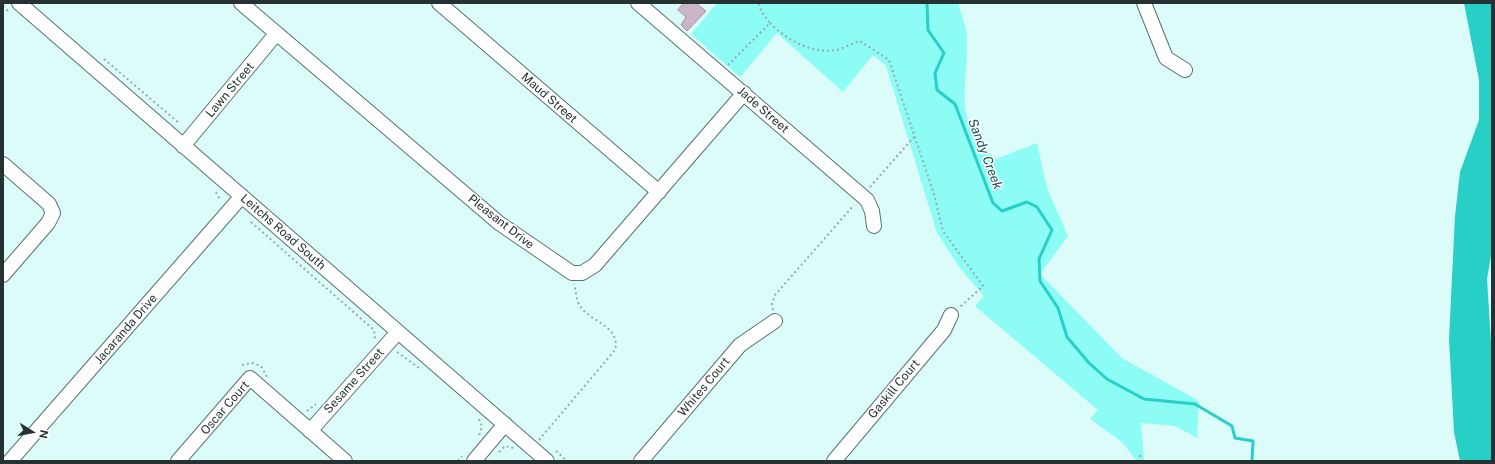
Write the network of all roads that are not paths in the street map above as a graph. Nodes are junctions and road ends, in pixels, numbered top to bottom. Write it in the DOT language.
graph roads {
  1 [pos="19,3"];
  2 [pos="240,3"];
  3 [pos="439,3"];
  4 [pos="638,3"];
  5 [pos="1144,3"];
  6 [pos="276,34"];
  7 [pos="1185,70"];
  8 [pos="744,93"];
  9 [pos="183,146"];
  10 [pos="3,164"];
  11 [pos="659,192"];
  12 [pos="242,196"];
  13 [pos="874,226"];
  14 [pos="3,275"];
  15 [pos="951,315"];
  16 [pos="775,321"];
  17 [pos="398,332"];
  18 [pos="505,424"];
  19 [pos="310,431"];
  20 [pos="10,461"];
  21 [pos="178,461"];
  22 [pos="345,461"];
  23 [pos="474,461"];
  24 [pos="547,461"];
  25 [pos="642,461"];
  26 [pos="834,461"];
  1 -- 9 [label="street, Leitchs Road South"];
  2 -- 6 [label="street, Pleasant Drive"];
  3 -- 11 [label="street, Maud Street"];
  4 -- 8 [label="street, Jade Street"];
  5 -- 7 [label="street"];
  6 -- 9 [label="street, Lawn Street"];
  6 -- 11 [label="street, Pleasant Drive"];
  8 -- 11 [label="street"];
  8 -- 13 [label="street, Jade Street"];
  9 -- 12 [label="street, Leitchs Road South"];
  10 -- 14 [label="street"];
  12 -- 17 [label="street, Leitchs Road South"];
  12 -- 20 [label="street, Jacaranda Drive"];
  15 -- 26 [label="street, Gaskill Court"];
  16 -- 25 [label="street, Whites Court"];
  17 -- 18 [label="street, Leitchs Road South"];
  17 -- 19 [label="street, Sesame Street"];
  18 -- 23 [label="street"];
  18 -- 24 [label="street, Leitchs Road South"];
  19 -- 21 [label="street, Oscar Court"];
  19 -- 22 [label="street"];
}
